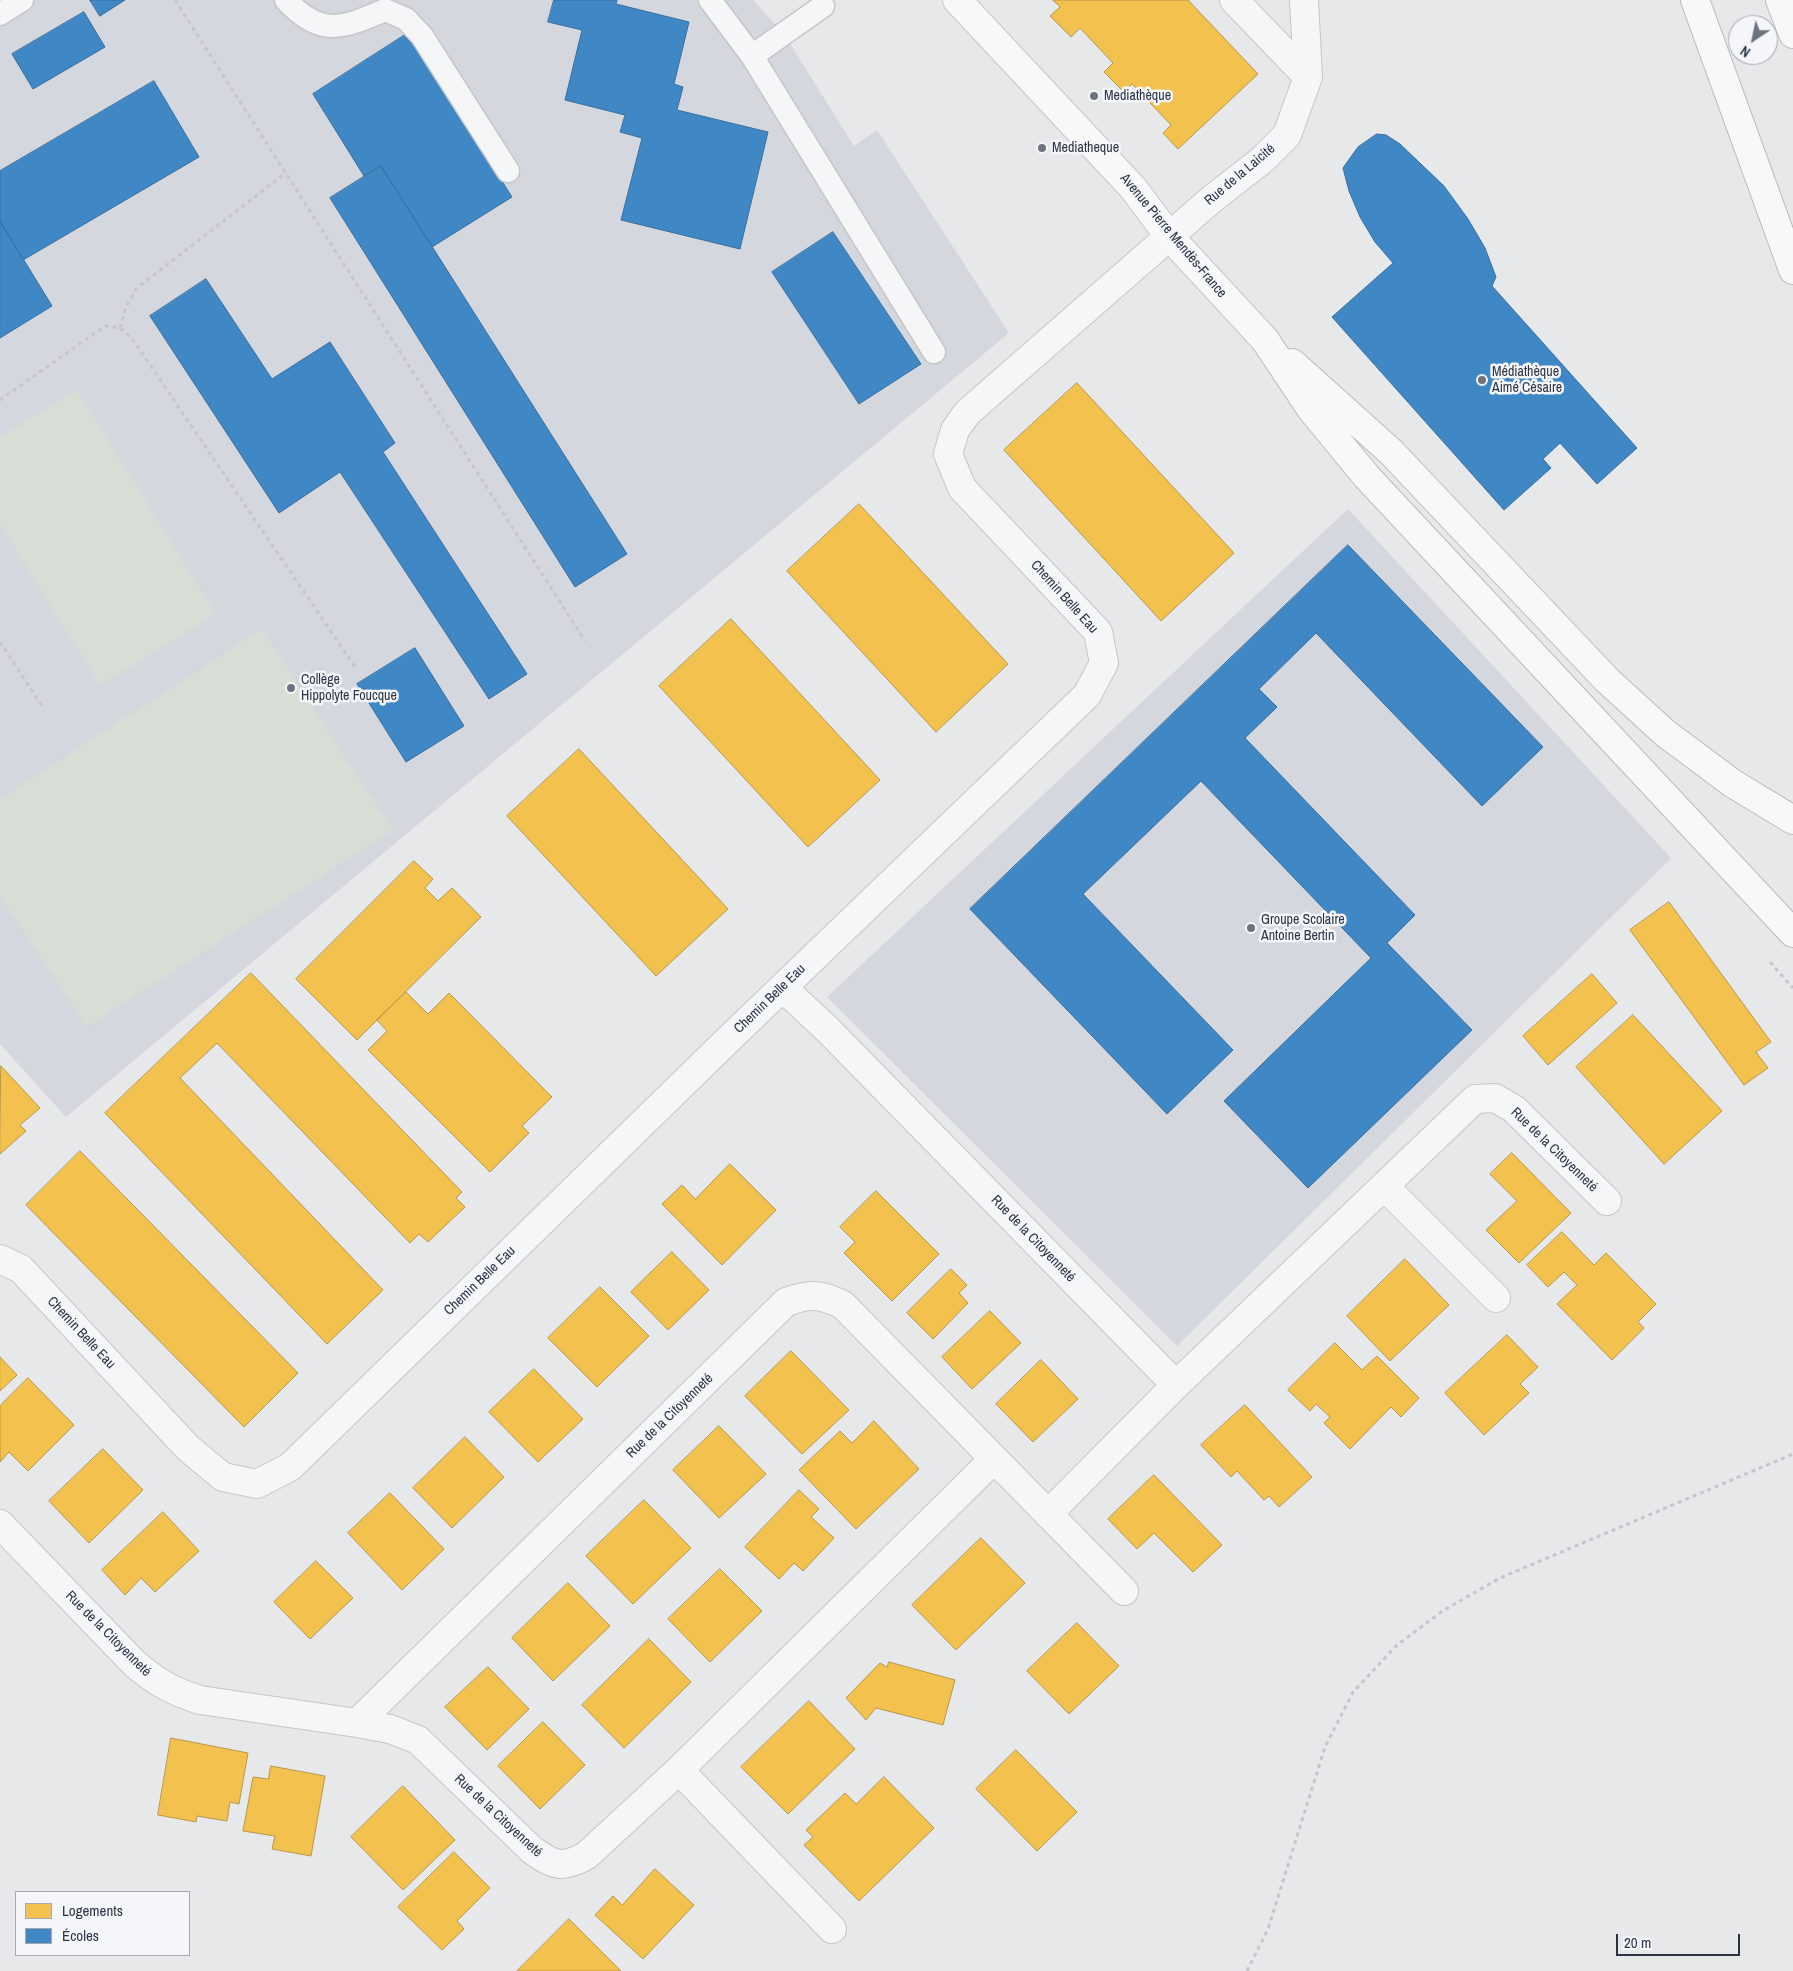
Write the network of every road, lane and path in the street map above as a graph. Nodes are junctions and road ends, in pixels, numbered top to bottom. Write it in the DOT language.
graph roads {
  1 [pos="22,0"];
  2 [pos="175,0"];
  3 [pos="286,0"];
  4 [pos="710,0"];
  5 [pos="956,0"];
  6 [pos="1234,0"];
  7 [pos="1304,0"];
  8 [pos="1695,0"];
  9 [pos="1780,0"];
  10 [pos="823,6"];
  11 [pos="0,14"];
  12 [pos="1793,34"];
  13 [pos="752,56"];
  14 [pos="1308,77"];
  15 [pos="508,171"];
  16 [pos="287,172"];
  17 [pos="1169,236"];
  18 [pos="1793,270"];
  19 [pos="120,328"];
  20 [pos="1265,340"];
  21 [pos="934,352"];
  22 [pos="0,400"];
  23 [pos="585,641"];
  24 [pos="0,642"];
  25 [pos="355,667"];
  26 [pos="44,709"];
  27 [pos="1793,820"];
  28 [pos="1793,933"];
  29 [pos="783,988"];
  30 [pos="1384,1186"];
  31 [pos="1607,1201"];
  32 [pos="0,1258"];
  33 [pos="1496,1298"];
  34 [pos="1176,1386"];
  35 [pos="1793,1454"];
  36 [pos="994,1459"];
  37 [pos="1048,1514"];
  38 [pos="0,1524"];
  39 [pos="1124,1591"];
  40 [pos="357,1723"];
  41 [pos="679,1770"];
  42 [pos="832,1929"];
  43 [pos="1247,1971"];
  1 -- 11 [label="lane"];
  2 -- 16 [label="path"];
  3 -- 15 [label="lane"];
  4 -- 13 [label="lane"];
  5 -- 17 [label="main road, Avenue Pierre Mendès-France"];
  6 -- 14 [label="street"];
  7 -- 14 [label="street, Rue de la Laicité"];
  8 -- 18 [label="main road"];
  9 -- 12 [label="main road"];
  10 -- 13 [label="lane"];
  13 -- 21 [label="lane"];
  14 -- 17 [label="street, Rue de la Laicité"];
  16 -- 19 [label="path"];
  16 -- 23 [label="path"];
  17 -- 20 [label="main road, Avenue Pierre Mendès-France"];
  17 -- 29 [label="street, Chemin Belle Eau"];
  19 -- 22 [label="path"];
  19 -- 25 [label="path"];
  20 -- 27 [label="main road"];
  20 -- 28 [label="main road"];
  24 -- 26 [label="path"];
  29 -- 32 [label="street, Chemin Belle Eau"];
  29 -- 34 [label="street, Rue de la Citoyenneté"];
  30 -- 31 [label="street, Rue de la Citoyenneté"];
  30 -- 33 [label="street"];
  30 -- 34 [label="street, Rue de la Citoyenneté"];
  34 -- 37 [label="street, Rue de la Citoyenneté"];
  35 -- 43 [label="path"];
  36 -- 37 [label="street, Rue de la Citoyenneté"];
  36 -- 40 [label="street, Rue de la Citoyenneté"];
  36 -- 41 [label="street, Rue de la Citoyenneté"];
  37 -- 39 [label="street, Rue de la Citoyenneté"];
  38 -- 40 [label="street, Rue de la Citoyenneté"];
  40 -- 41 [label="street, Rue de la Citoyenneté"];
  41 -- 42 [label="street"];
}
